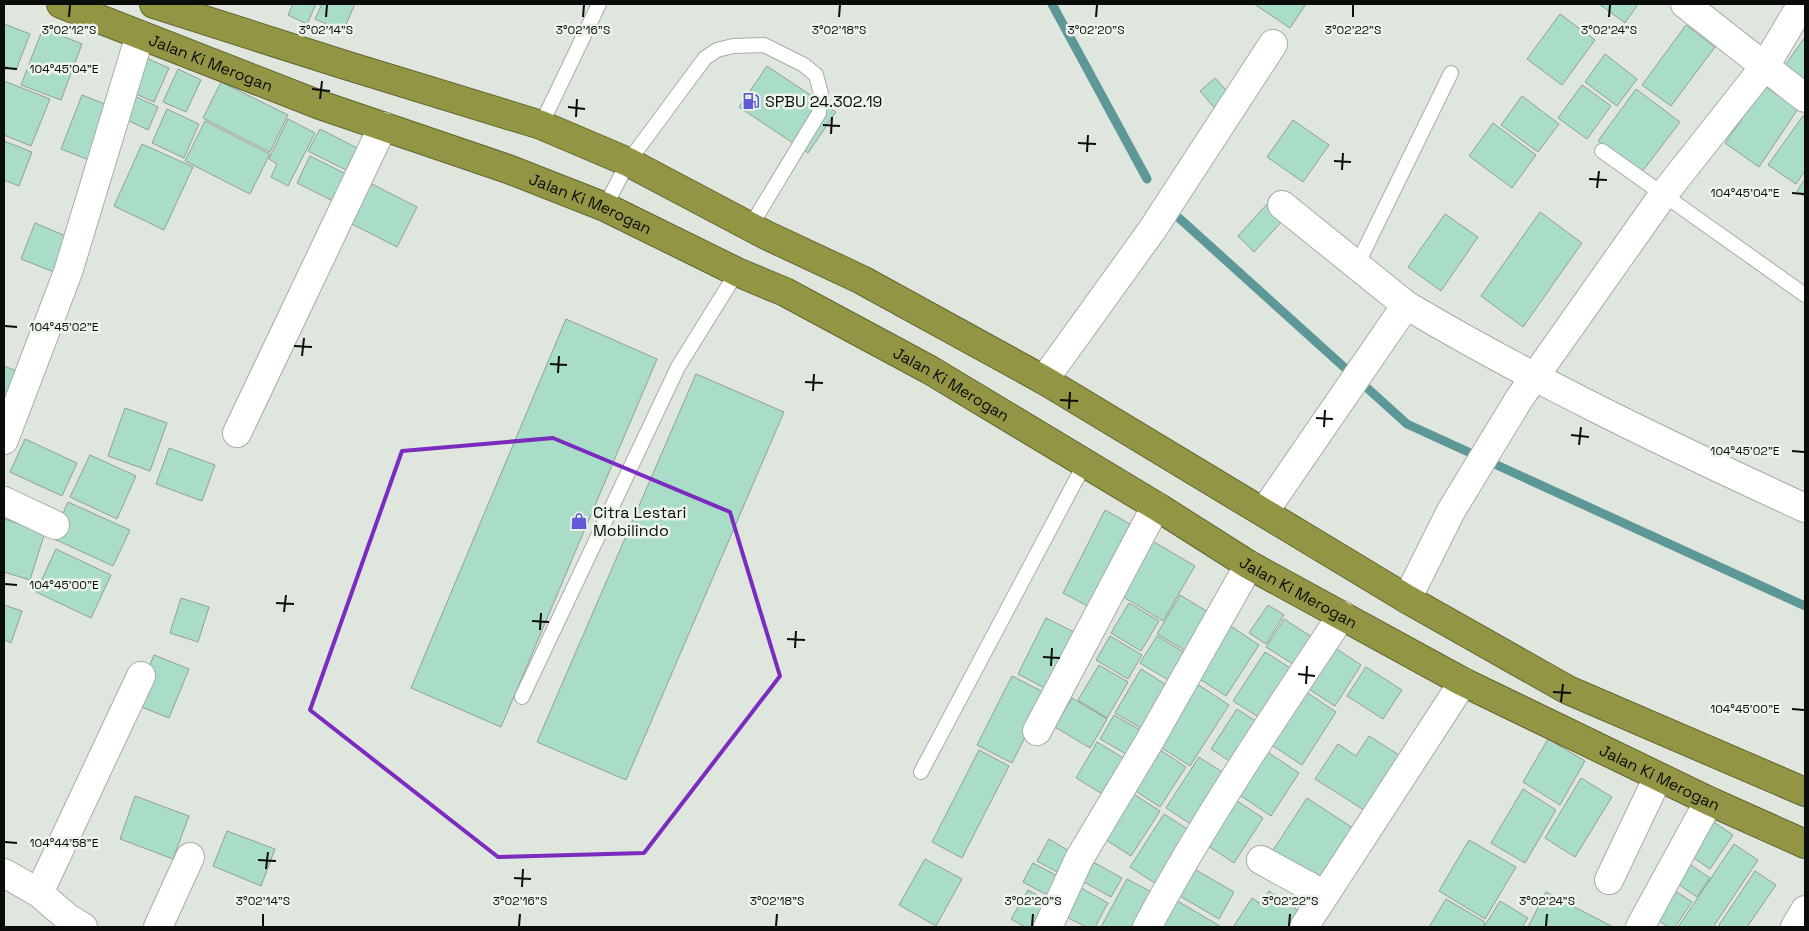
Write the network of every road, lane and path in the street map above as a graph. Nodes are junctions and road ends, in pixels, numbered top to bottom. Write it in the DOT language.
graph roads {
  1 [pos="62,4"];
  2 [pos="154,4"];
  3 [pos="600,4"];
  4 [pos="1685,4"];
  5 [pos="181,8"];
  6 [pos="1796,14"];
  7 [pos="140,35"];
  8 [pos="1273,44"];
  9 [pos="1765,66"];
  10 [pos="1451,74"];
  11 [pos="1805,98"];
  12 [pos="541,125"];
  13 [pos="383,126"];
  14 [pos="1602,151"];
  15 [pos="628,162"];
  16 [pos="1663,195"];
  17 [pos="1282,205"];
  18 [pos="605,207"];
  19 [pos="750,227"];
  20 [pos="1357,265"];
  21 [pos="737,272"];
  22 [pos="1805,295"];
  23 [pos="1406,305"];
  24 [pos="1536,377"];
  25 [pos="1044,380"];
  26 [pos="237,434"];
  27 [pos="4,440"];
  28 [pos="1085,463"];
  29 [pos="4,501"];
  30 [pos="1156,506"];
  31 [pos="1805,508"];
  32 [pos="1264,512"];
  33 [pos="55,525"];
  34 [pos="1249,565"];
  35 [pos="1407,599"];
  36 [pos="1342,615"];
  37 [pos="141,676"];
  38 [pos="1464,682"];
  39 [pos="522,697"];
  40 [pos="1037,731"];
  41 [pos="921,772"];
  42 [pos="1658,777"];
  43 [pos="1805,792"];
  44 [pos="1709,801"];
  45 [pos="1805,844"];
  46 [pos="190,857"];
  47 [pos="1261,860"];
  48 [pos="4,874"];
  49 [pos="1608,880"];
  50 [pos="39,893"];
  51 [pos="1325,895"];
  52 [pos="1805,910"];
  53 [pos="72,924"];
  54 [pos="158,927"];
  55 [pos="1048,927"];
  56 [pos="1147,927"];
  57 [pos="1304,927"];
  58 [pos="1640,927"];
  59 [pos="1795,927"];
  1 -- 7 [label="highway, Jalan Ki Merogan"];
  2 -- 5 [label="highway"];
  3 -- 12 [label="lane"];
  4 -- 9 [label="street"];
  5 -- 12 [label="highway"];
  6 -- 9 [label="street"];
  7 -- 13 [label="highway, Jalan Ki Merogan"];
  7 -- 27 [label="street"];
  8 -- 25 [label="street"];
  9 -- 11 [label="street"];
  9 -- 16 [label="street"];
  10 -- 20 [label="lane"];
  12 -- 15 [label="highway"];
  13 -- 18 [label="highway, Jalan Ki Merogan"];
  13 -- 26 [label="street"];
  14 -- 16 [label="lane"];
  15 -- 18 [label="lane"];
  15 -- 19 [label="highway"];
  15 -- 19 [label="lane"];
  16 -- 22 [label="lane"];
  16 -- 24 [label="street"];
  17 -- 20 [label="street"];
  18 -- 21 [label="highway, Jalan Ki Merogan"];
  19 -- 25 [label="highway"];
  20 -- 23 [label="street"];
  21 -- 28 [label="highway, Jalan Ki Merogan"];
  21 -- 39 [label="lane"];
  23 -- 24 [label="street"];
  23 -- 32 [label="street"];
  24 -- 31 [label="street"];
  24 -- 35 [label="street"];
  25 -- 32 [label="highway"];
  28 -- 30 [label="highway, Jalan Ki Merogan"];
  28 -- 41 [label="lane"];
  29 -- 33 [label="street"];
  30 -- 34 [label="highway, Jalan Ki Merogan"];
  30 -- 40 [label="street"];
  32 -- 35 [label="highway"];
  34 -- 36 [label="highway, Jalan Ki Merogan"];
  34 -- 55 [label="street"];
  35 -- 43 [label="highway"];
  36 -- 38 [label="highway, Jalan Ki Merogan"];
  36 -- 56 [label="street"];
  37 -- 50 [label="street"];
  38 -- 42 [label="highway, Jalan Ki Merogan"];
  38 -- 51 [label="street"];
  42 -- 44 [label="highway, Jalan Ki Merogan"];
  42 -- 49 [label="street"];
  44 -- 45 [label="highway, Jalan Ki Merogan"];
  44 -- 58 [label="street"];
  46 -- 54 [label="street"];
  47 -- 51 [label="street"];
  48 -- 50 [label="street"];
  50 -- 53 [label="street"];
  51 -- 57 [label="street"];
  52 -- 59 [label="street"];
}
